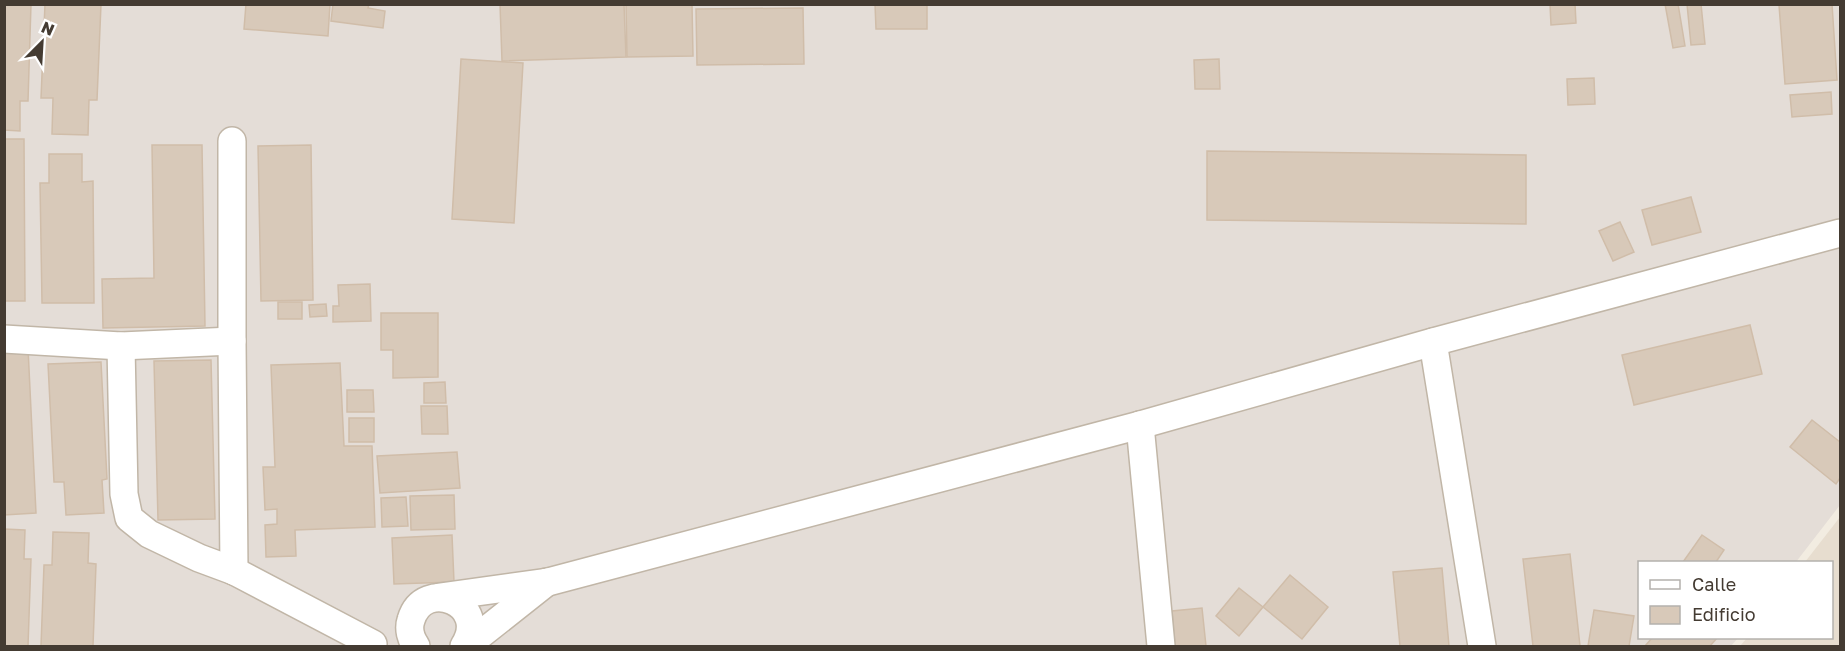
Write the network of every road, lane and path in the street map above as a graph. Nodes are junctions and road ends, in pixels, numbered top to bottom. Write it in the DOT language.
graph roads {
  1 [pos="232,141"];
  2 [pos="1840,233"];
  3 [pos="4,339"];
  4 [pos="232,341"];
  5 [pos="1433,342"];
  6 [pos="121,346"];
  7 [pos="1140,425"];
  8 [pos="234,571"];
  9 [pos="548,582"];
  10 [pos="440,597"];
  11 [pos="413,640"];
  12 [pos="369,645"];
  13 [pos="465,646"];
  14 [pos="1161,646"];
  15 [pos="1482,646"];
  1 -- 4 [label="lane"];
  2 -- 5 [label="lane"];
  3 -- 6 [label="lane"];
  4 -- 6 [label="lane"];
  4 -- 8 [label="lane"];
  5 -- 7 [label="lane"];
  5 -- 15 [label="lane"];
  6 -- 8 [label="lane"];
  7 -- 9 [label="lane"];
  7 -- 14 [label="lane"];
  8 -- 12 [label="lane"];
  9 -- 10 [label="lane"];
  9 -- 13 [label="lane"];
  10 -- 11 [label="lane"];
  10 -- 13 [label="lane"];
  11 -- 12 [label="lane"];
}
